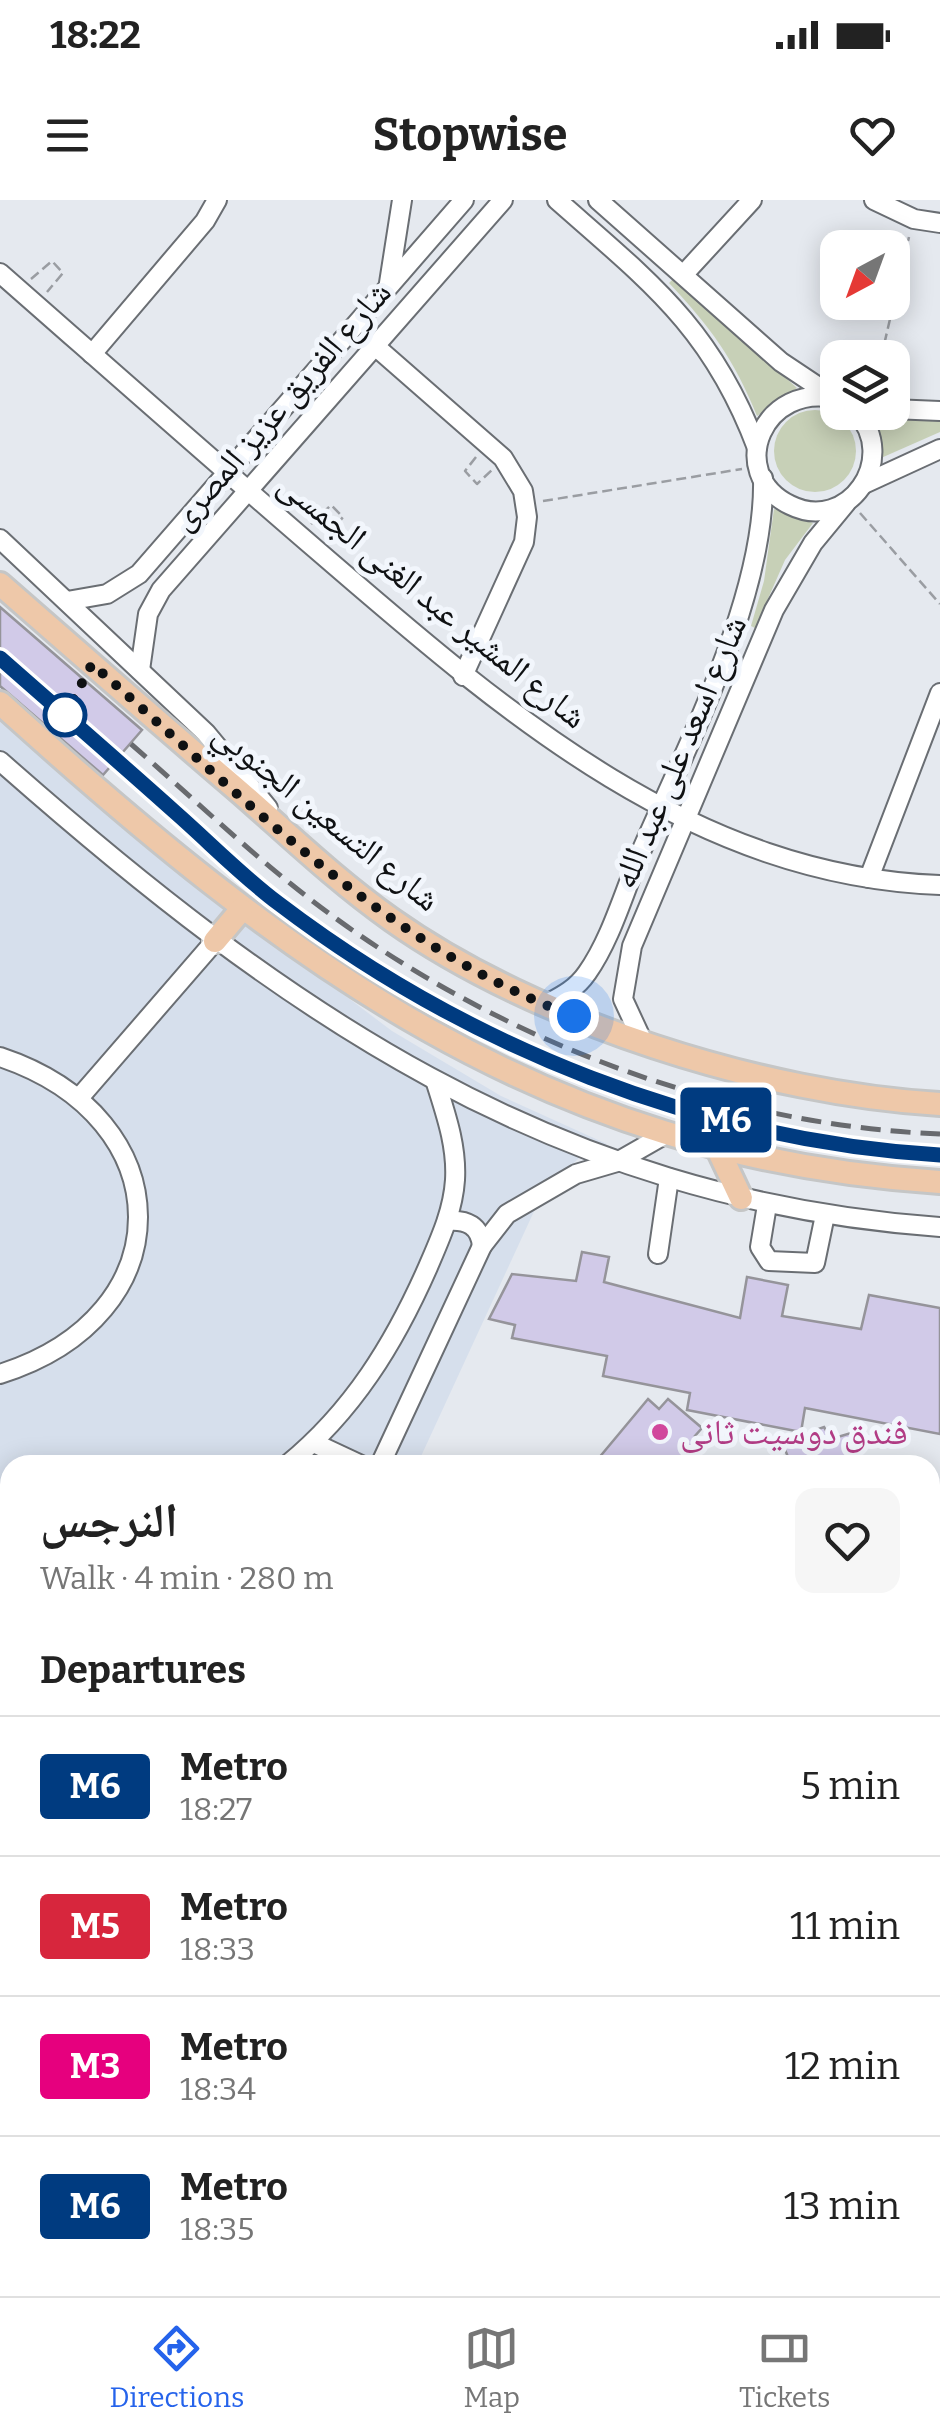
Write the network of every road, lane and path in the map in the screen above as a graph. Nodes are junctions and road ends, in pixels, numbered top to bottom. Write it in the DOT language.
graph roads {
  1 [pos="216,200"];
  2 [pos="402,200"];
  3 [pos="464,200"];
  4 [pos="503,200"];
  5 [pos="557,200"];
  6 [pos="598,200"];
  7 [pos="752,200"];
  8 [pos="874,200"];
  9 [pos="914,218"];
  10 [pos="940,222"];
  11 [pos="0,273"];
  12 [pos="684,274"];
  13 [pos="388,289"];
  14 [pos="20,291"];
  15 [pos="36,305"];
  16 [pos="885,340"];
  17 [pos="375,346"];
  18 [pos="92,354"];
  19 [pos="820,388"];
  20 [pos="820,395"];
  21 [pos="910,410"];
  22 [pos="940,411"];
  23 [pos="869,430"];
  24 [pos="488,444"];
  25 [pos="940,449"];
  26 [pos="503,458"];
  27 [pos="760,465"];
  28 [pos="227,472"];
  29 [pos="866,483"];
  30 [pos="248,490"];
  31 [pos="847,502"];
  32 [pos="526,504"];
  33 [pos="300,536"];
  34 [pos="0,540"];
  35 [pos="316,549"];
  36 [pos="0,584"];
  37 [pos="67,601"];
  38 [pos="940,604"];
  39 [pos="140,670"];
  40 [pos="463,676"];
  41 [pos="940,693"];
  42 [pos="0,703"];
  43 [pos="0,761"];
  44 [pos="660,808"];
  45 [pos="686,820"];
  46 [pos="282,829"];
  47 [pos="869,878"];
  48 [pos="940,885"];
  49 [pos="240,910"];
  50 [pos="214,940"];
  51 [pos="545,1005"];
  52 [pos="642,1040"];
  53 [pos="0,1057"];
  54 [pos="436,1083"];
  55 [pos="79,1098"];
  56 [pos="940,1104"];
  57 [pos="666,1134"];
  58 [pos="716,1145"];
  59 [pos="617,1162"];
  60 [pos="669,1178"];
  61 [pos="940,1182"];
  62 [pos="740,1198"];
  63 [pos="767,1205"];
  64 [pos="825,1215"];
  65 [pos="447,1222"];
  66 [pos="940,1227"];
  67 [pos="482,1246"];
  68 [pos="658,1254"];
  69 [pos="0,1374"];
  70 [pos="314,1443"];
  71 [pos="299,1455"];
  72 [pos="340,1455"];
  73 [pos="385,1455"];
  1 -- 18 [label="street"];
  2 -- 13 [label="street"];
  3 -- 13 [label="street, شارع الفريق عزيز المصرى"];
  4 -- 17 [label="street, شارع الفريق عزيز المصرى"];
  5 -- 27 [label="street"];
  6 -- 12 [label="street"];
  7 -- 12 [label="street"];
  8 -- 9 [label="street"];
  9 -- 10 [label="street"];
  9 -- 16 [label="path"];
  11 -- 14 [label="street, شارع المشير عبد الغنى الجمسى"];
  12 -- 19 [label="street"];
  13 -- 28 [label="street, شارع الفريق عزيز المصرى"];
  14 -- 15 [label="street, شارع المشير عبد الغنى الجمسى"];
  14 -- 15 [label="path"];
  15 -- 18 [label="street, شارع المشير عبد الغنى الجمسى"];
  17 -- 24 [label="street"];
  17 -- 30 [label="street, شارع الفريق عزيز المصرى"];
  18 -- 28 [label="street, شارع المشير عبد الغنى الجمسى"];
  20 -- 27 [label="street"];
  21 -- 22 [label="street"];
  23 -- 29 [label="street"];
  24 -- 26 [label="street"];
  24 -- 26 [label="path"];
  25 -- 29 [label="street"];
  26 -- 32 [label="street"];
  27 -- 31 [label="street"];
  27 -- 32 [label="path"];
  27 -- 44 [label="street, شارع اسعد على عبد الله"];
  28 -- 30 [label="street, شارع المشير عبد الغنى الجمسى"];
  28 -- 37 [label="street, شارع الفريق عزيز المصرى"];
  29 -- 31 [label="street, شارع اسعد على عبد الله"];
  30 -- 33 [label="street, شارع المشير عبد الغنى الجمسى"];
  30 -- 39 [label="street, شارع الفريق عزيز المصرى"];
  31 -- 38 [label="path"];
  31 -- 45 [label="street, شارع اسعد على عبد الله"];
  32 -- 40 [label="street"];
  33 -- 35 [label="street, شارع المشير عبد الغنى الجمسى"];
  33 -- 35 [label="path"];
  34 -- 37 [label="street"];
  35 -- 40 [label="street, شارع المشير عبد الغنى الجمسى"];
  36 -- 46 [label="main road, شارع التسعين الجنوبي"];
  37 -- 39 [label="street"];
  39 -- 46 [label="street"];
  40 -- 44 [label="street, شارع المشير عبد الغنى الجمسى"];
  41 -- 47 [label="street"];
  42 -- 49 [label="main road"];
  43 -- 50 [label="street"];
  44 -- 45 [label="street, شارع المشير عبد الغنى الجمسى"];
  44 -- 51 [label="street, شارع اسعد على عبد الله"];
  45 -- 47 [label="street, شارع المشير عبد الغنى الجمسى"];
  45 -- 52 [label="street, شارع اسعد على عبد الله"];
  46 -- 51 [label="main road, شارع التسعين الجنوبي"];
  47 -- 48 [label="street, شارع المشير عبد الغنى الجمسى"];
  49 -- 50 [label="main road"];
  49 -- 57 [label="main road"];
  50 -- 54 [label="street"];
  50 -- 55 [label="street"];
  51 -- 52 [label="main road, شارع التسعين الجنوبي"];
  52 -- 56 [label="main road, شارع التسعين الجنوبي"];
  53 -- 55 [label="street"];
  54 -- 59 [label="street"];
  54 -- 65 [label="street"];
  55 -- 69 [label="street"];
  57 -- 58 [label="main road"];
  57 -- 59 [label="street"];
  58 -- 61 [label="main road"];
  58 -- 62 [label="main road"];
  59 -- 60 [label="street"];
  59 -- 67 [label="street"];
  60 -- 62 [label="street"];
  60 -- 68 [label="street"];
  62 -- 63 [label="street"];
  63 -- 64 [label="street"];
  63 -- 64 [label="street"];
  64 -- 66 [label="street"];
  65 -- 67 [label="street"];
  65 -- 70 [label="street"];
  67 -- 73 [label="street"];
  70 -- 71 [label="street"];
  70 -- 72 [label="street"];
}
